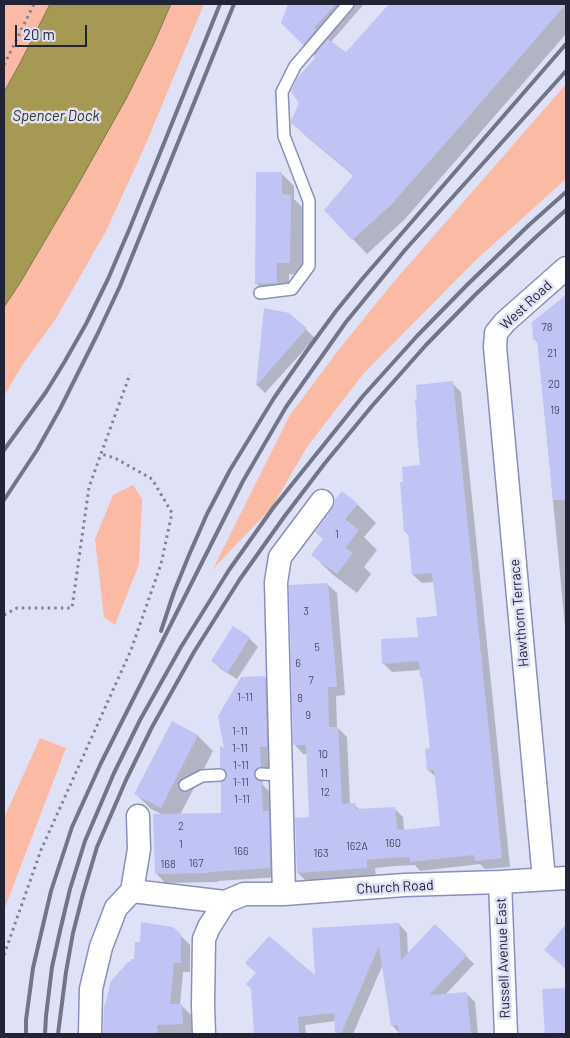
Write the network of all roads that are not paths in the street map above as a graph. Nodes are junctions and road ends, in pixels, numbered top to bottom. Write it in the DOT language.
graph roads {
  1 [pos="348,4"];
  2 [pos="566,268"];
  3 [pos="260,293"];
  4 [pos="495,347"];
  5 [pos="322,501"];
  6 [pos="220,775"];
  7 [pos="185,785"];
  8 [pos="138,816"];
  9 [pos="555,879"];
  10 [pos="500,882"];
  11 [pos="132,891"];
  12 [pos="284,894"];
  13 [pos="225,902"];
  14 [pos="90,1034"];
  15 [pos="204,1034"];
  16 [pos="506,1034"];
  1 -- 3 [label="lane"];
  2 -- 4 [label="street, West Road"];
  4 -- 9 [label="street, Hawthorn Terrace"];
  5 -- 12 [label="street"];
  6 -- 7 [label="lane"];
  8 -- 11 [label="street"];
  9 -- 10 [label="street, Church Road"];
  10 -- 12 [label="street, Church Road"];
  10 -- 16 [label="street, Russell Avenue East"];
  11 -- 13 [label="street, Church Road"];
  11 -- 14 [label="street"];
  12 -- 13 [label="street, Church Road"];
  13 -- 15 [label="street"];
}
